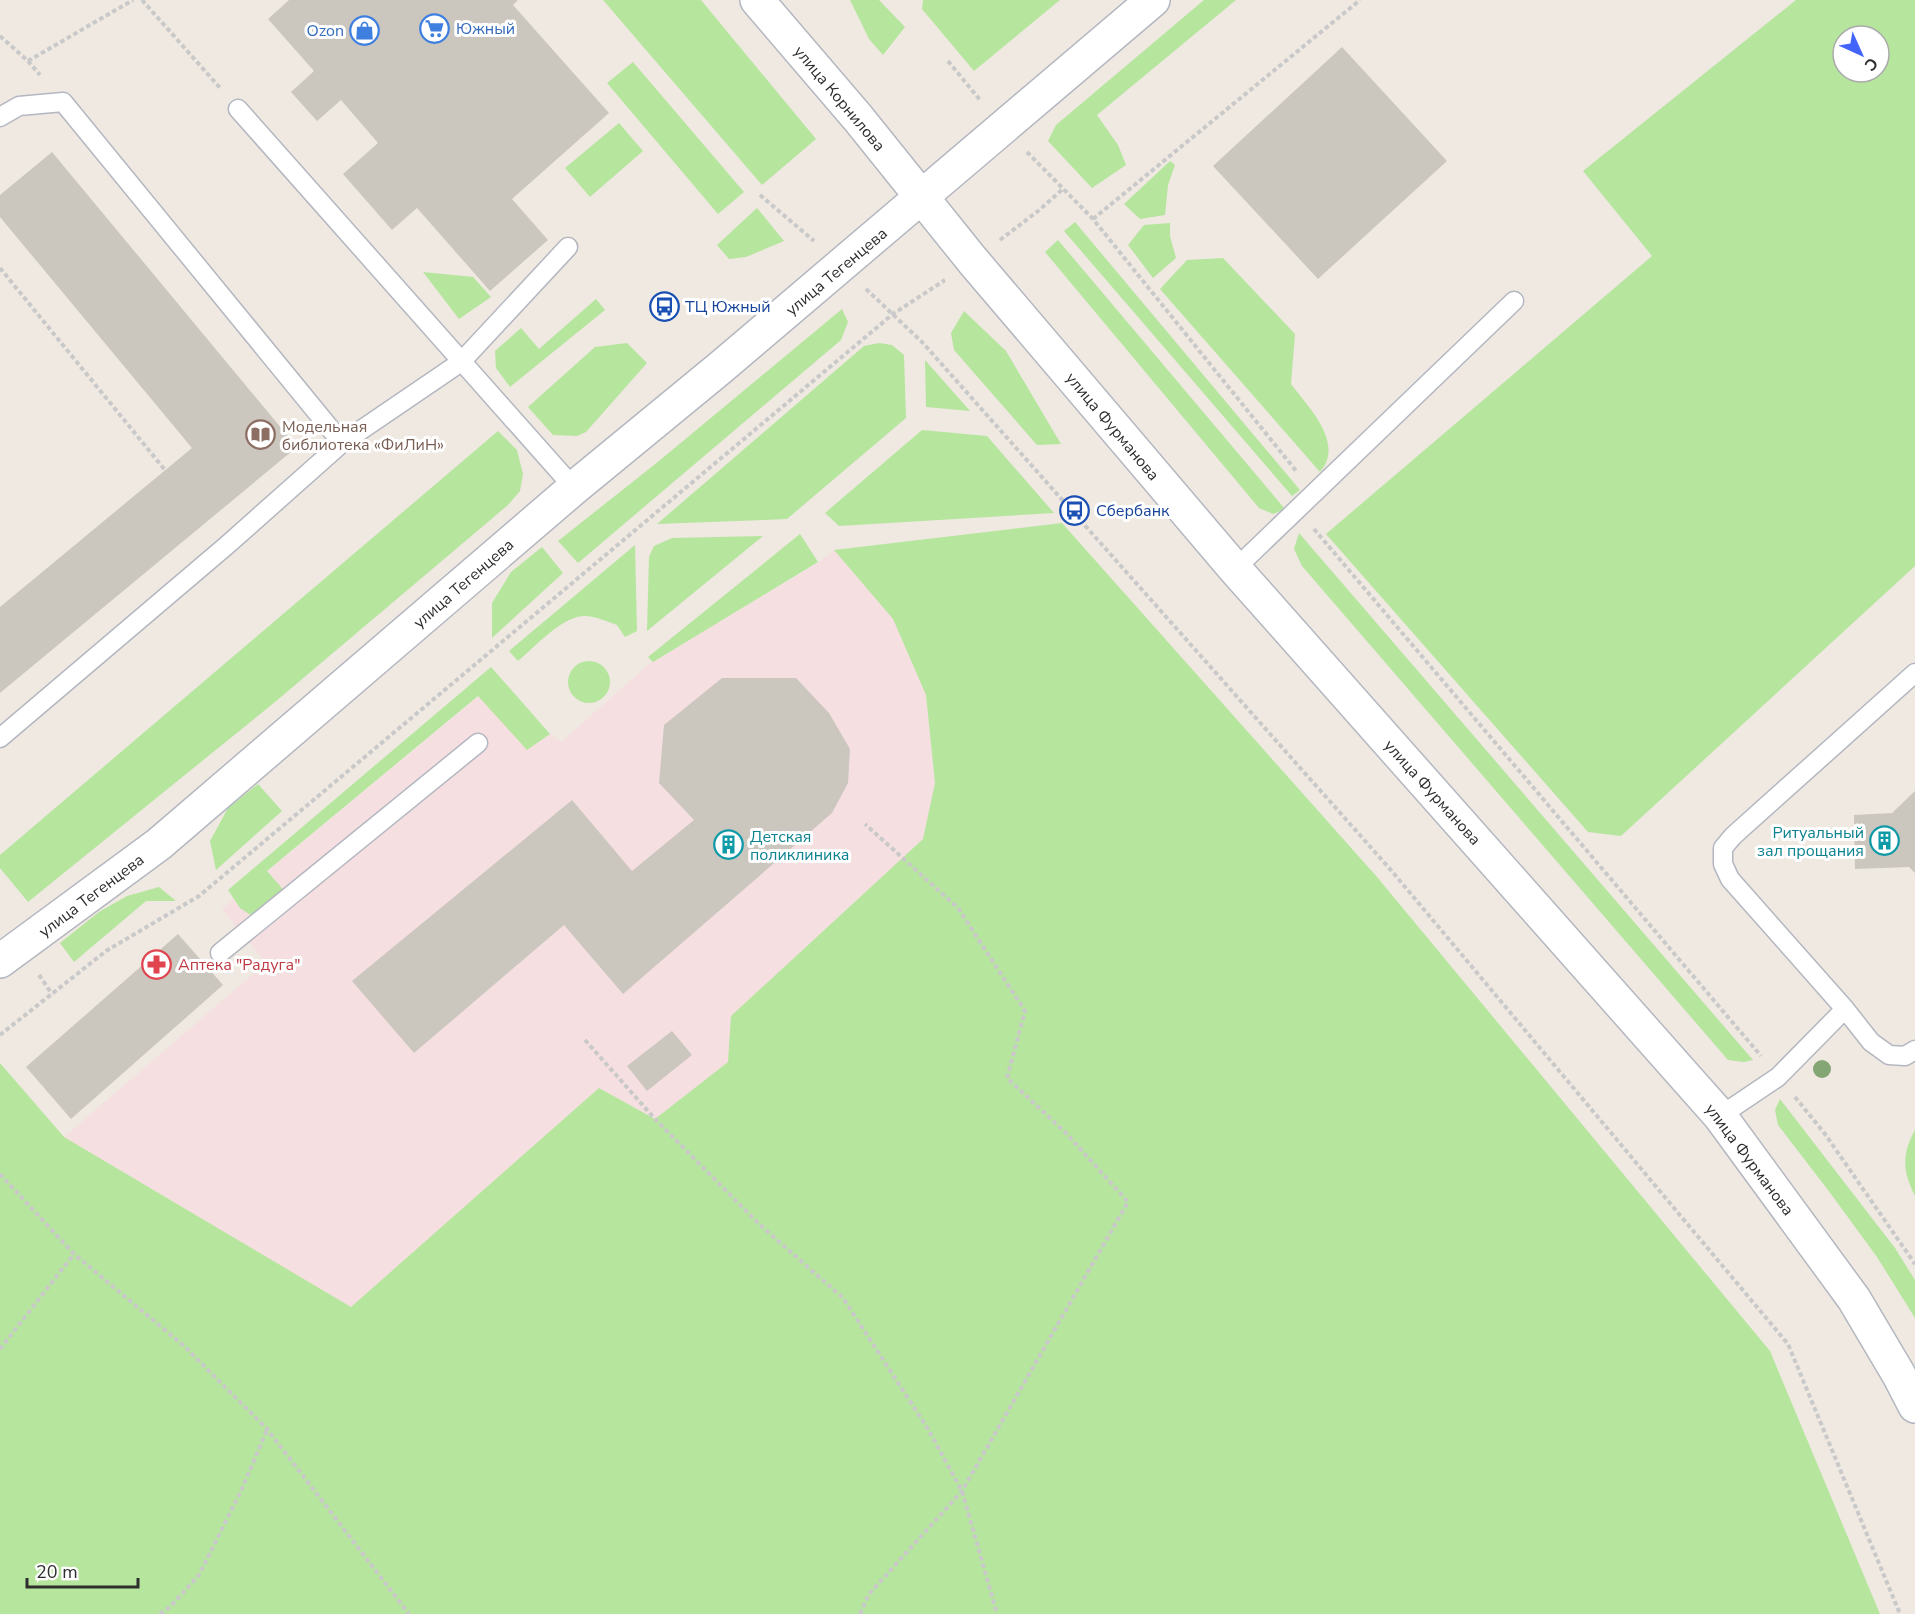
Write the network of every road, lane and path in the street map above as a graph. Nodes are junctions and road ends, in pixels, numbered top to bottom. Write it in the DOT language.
graph roads {
  1 [pos="134,0"];
  2 [pos="142,0"];
  3 [pos="757,0"];
  4 [pos="1153,0"];
  5 [pos="1360,0"];
  6 [pos="0,36"];
  7 [pos="28,61"];
  8 [pos="948,61"];
  9 [pos="63,102"];
  10 [pos="238,109"];
  11 [pos="0,117"];
  12 [pos="1004,128"];
  13 [pos="1063,189"];
  14 [pos="922,198"];
  15 [pos="1038,211"];
  16 [pos="1093,219"];
  17 [pos="568,247"];
  18 [pos="0,267"];
  19 [pos="1514,301"];
  20 [pos="461,362"];
  21 [pos="342,444"];
  22 [pos="165,470"];
  23 [pos="574,488"];
  24 [pos="1298,510"];
  25 [pos="1235,569"];
  26 [pos="1915,673"];
  27 [pos="0,738"];
  28 [pos="478,743"];
  29 [pos="866,824"];
  30 [pos="219,953"];
  31 [pos="0,961"];
  32 [pos="1845,1009"];
  33 [pos="0,1035"];
  34 [pos="585,1040"];
  35 [pos="1915,1050"];
  36 [pos="1778,1077"];
  37 [pos="1720,1116"];
  38 [pos="0,1174"];
  39 [pos="74,1254"];
  40 [pos="1915,1264"];
  41 [pos="0,1349"];
  42 [pos="1915,1406"];
  43 [pos="267,1429"];
  44 [pos="962,1491"];
  45 [pos="160,1614"];
  46 [pos="409,1614"];
  47 [pos="860,1614"];
  48 [pos="997,1614"];
  49 [pos="1900,1614"];
  1 -- 7 [label="path"];
  2 -- 10 [label="path"];
  3 -- 14 [label="main road, улица Корнилова"];
  4 -- 12 [label="main road, улица Тегенцева"];
  5 -- 16 [label="path"];
  6 -- 7 [label="path"];
  7 -- 9 [label="path"];
  8 -- 12 [label="path"];
  9 -- 11 [label="lane"];
  9 -- 21 [label="lane"];
  10 -- 20 [label="lane"];
  12 -- 13 [label="path"];
  12 -- 14 [label="main road, улица Тегенцева"];
  13 -- 15 [label="path"];
  13 -- 16 [label="path"];
  14 -- 23 [label="main road, улица Тегенцева"];
  14 -- 25 [label="main road, улица Фурманова"];
  16 -- 24 [label="path"];
  17 -- 20 [label="lane"];
  18 -- 22 [label="path"];
  19 -- 24 [label="lane"];
  20 -- 21 [label="lane"];
  20 -- 23 [label="lane"];
  21 -- 27 [label="lane"];
  23 -- 31 [label="main road, улица Тегенцева"];
  24 -- 25 [label="lane"];
  24 -- 36 [label="path"];
  25 -- 37 [label="main road, улица Фурманова"];
  26 -- 32 [label="lane"];
  28 -- 30 [label="lane"];
  29 -- 44 [label="path"];
  32 -- 35 [label="lane"];
  32 -- 36 [label="lane"];
  33 -- 49 [label="path"];
  34 -- 44 [label="path"];
  36 -- 37 [label="lane"];
  36 -- 40 [label="path"];
  37 -- 42 [label="main road, улица Фурманова"];
  38 -- 39 [label="path"];
  39 -- 41 [label="path"];
  39 -- 43 [label="path"];
  43 -- 45 [label="path"];
  43 -- 46 [label="path"];
  44 -- 47 [label="path"];
  44 -- 48 [label="path"];
}
